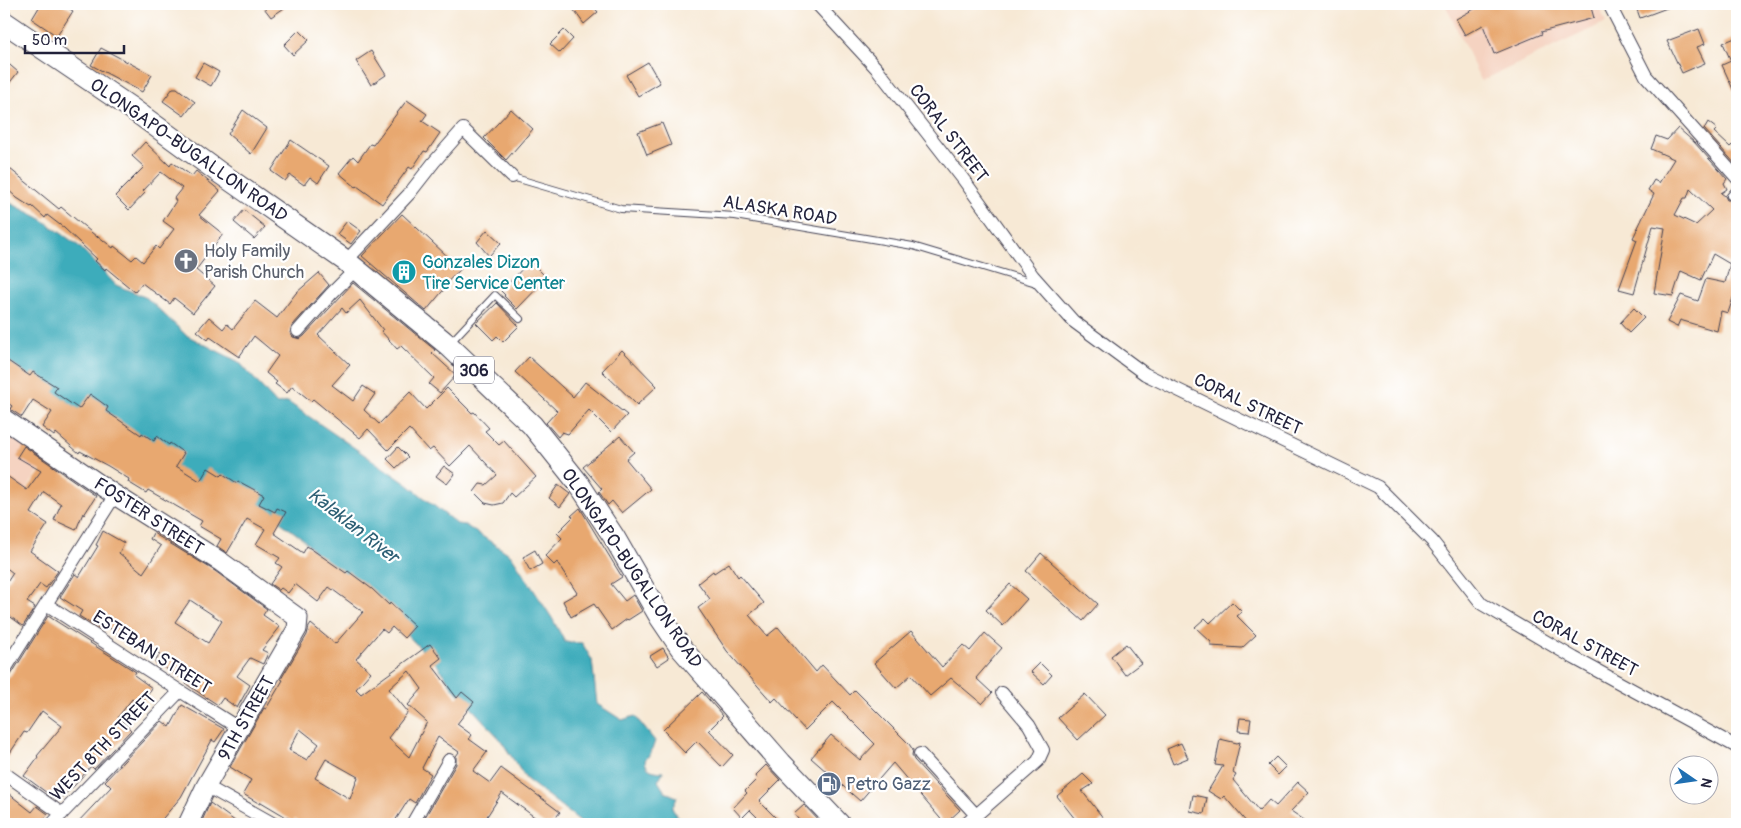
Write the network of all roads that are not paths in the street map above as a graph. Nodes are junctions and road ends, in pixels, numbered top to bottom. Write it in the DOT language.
graph roads {
  1 [pos="817,4"];
  2 [pos="1608,7"];
  3 [pos="4,22"];
  4 [pos="512,177"];
  5 [pos="1737,178"];
  6 [pos="1737,188"];
  7 [pos="1730,196"];
  8 [pos="351,265"];
  9 [pos="1042,285"];
  10 [pos="520,319"];
  11 [pos="298,331"];
  12 [pos="448,345"];
  13 [pos="4,419"];
  14 [pos="115,495"];
  15 [pos="46,604"];
  16 [pos="293,614"];
  17 [pos="4,672"];
  18 [pos="180,692"];
  19 [pos="1002,693"];
  20 [pos="240,729"];
  21 [pos="1737,747"];
  22 [pos="920,754"];
  23 [pos="449,760"];
  24 [pos="4,773"];
  25 [pos="206,786"];
  26 [pos="62,814"];
  27 [pos="976,815"];
  28 [pos="52,824"];
  29 [pos="188,824"];
  30 [pos="274,824"];
  31 [pos="412,824"];
  32 [pos="839,824"];
  33 [pos="966,824"];
  1 -- 9 [label="street, CORAL STREET"];
  2 -- 5 [label="street"];
  3 -- 8 [label="main road, OLONGAPO-BUGALLON ROAD / 306"];
  4 -- 8 [label="street"];
  4 -- 9 [label="lane, ALASKA ROAD"];
  6 -- 7 [label="lane"];
  8 -- 11 [label="street"];
  8 -- 12 [label="main road, OLONGAPO-BUGALLON ROAD / 306"];
  9 -- 21 [label="street, CORAL STREET"];
  10 -- 12 [label="lane"];
  12 -- 32 [label="main road, OLONGAPO-BUGALLON ROAD / 306"];
  13 -- 14 [label="street, FOSTER STREET"];
  14 -- 15 [label="street"];
  14 -- 16 [label="street, FOSTER STREET"];
  15 -- 17 [label="street"];
  15 -- 18 [label="street, ESTEBAN STREET"];
  16 -- 20 [label="street, 9TH STREET"];
  18 -- 20 [label="street, ESTEBAN STREET"];
  18 -- 26 [label="street, WEST 8TH STREET"];
  19 -- 27 [label="street"];
  20 -- 25 [label="street, 9TH STREET"];
  22 -- 27 [label="street"];
  23 -- 31 [label="street"];
  24 -- 26 [label="street"];
  25 -- 29 [label="street, 9TH STREET"];
  25 -- 30 [label="street"];
  26 -- 28 [label="street, WEST 8TH STREET"];
  27 -- 33 [label="street"];
}
